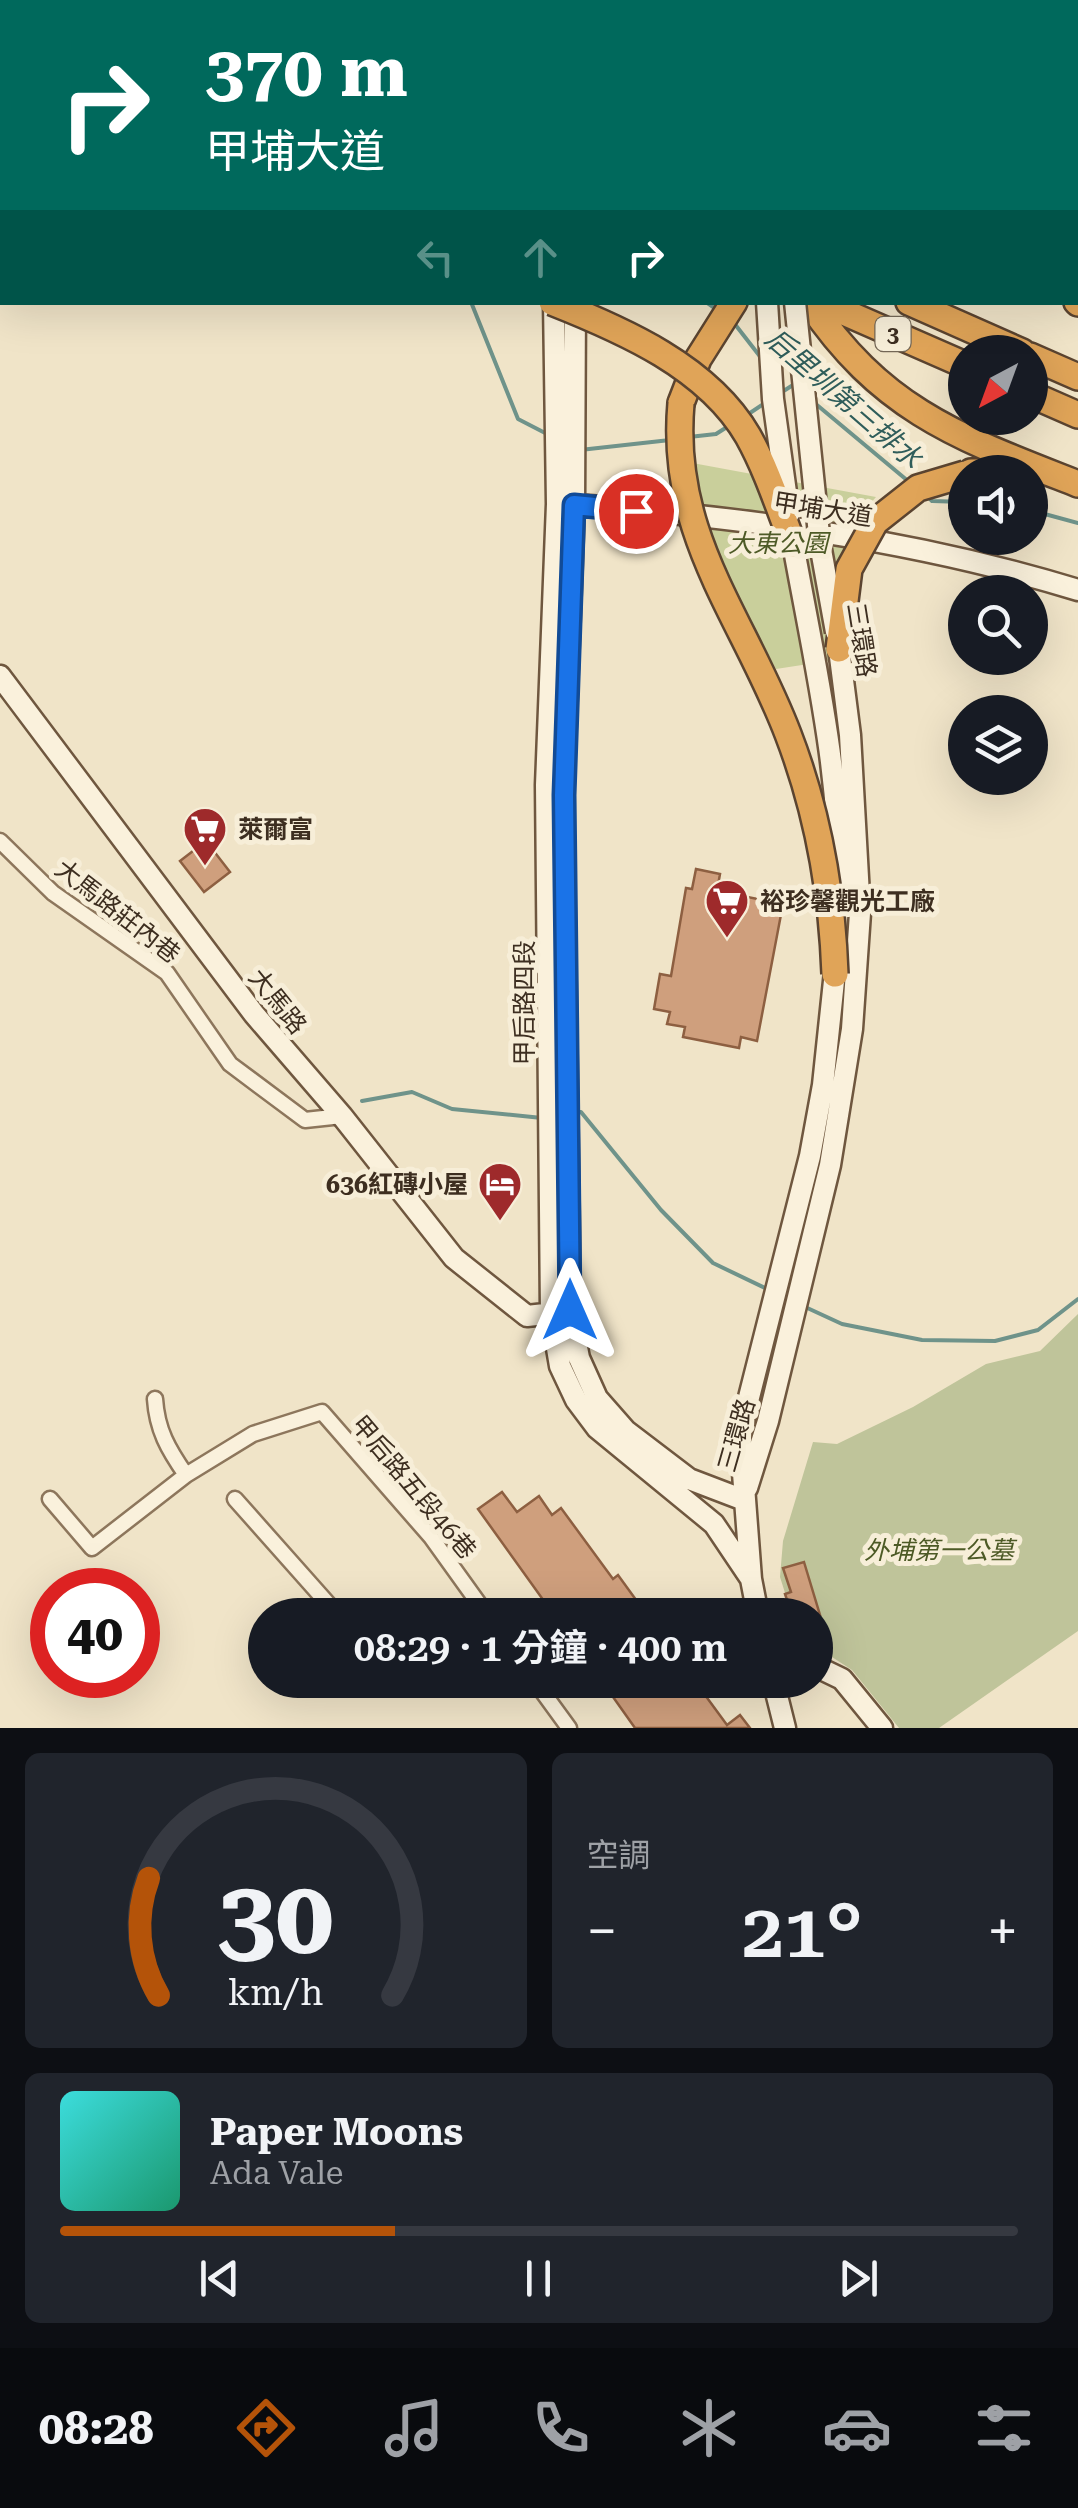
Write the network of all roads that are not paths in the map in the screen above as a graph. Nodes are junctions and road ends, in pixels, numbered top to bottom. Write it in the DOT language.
graph roads {
  1 [pos="553,305"];
  2 [pos="560,305"];
  3 [pos="575,305"];
  4 [pos="732,305"];
  5 [pos="767,305"];
  6 [pos="795,305"];
  7 [pos="811,305"];
  8 [pos="828,305"];
  9 [pos="916,305"];
  10 [pos="984,335"];
  11 [pos="948,358"];
  12 [pos="1048,364"];
  13 [pos="1078,377"];
  14 [pos="1048,402"];
  15 [pos="1078,414"];
  16 [pos="565,430"];
  17 [pos="948,479"];
  18 [pos="1048,484"];
  19 [pos="1078,484"];
  20 [pos="1078,492"];
  21 [pos="565,504"];
  22 [pos="793,544"];
  23 [pos="1078,590"];
  24 [pos="839,649"];
  25 [pos="0,676"];
  26 [pos="0,841"];
  27 [pos="836,974"];
  28 [pos="342,1116"];
  29 [pos="561,1312"];
  30 [pos="155,1399"];
  31 [pos="749,1453"];
  32 [pos="186,1475"];
  33 [pos="681,1495"];
  34 [pos="50,1499"];
  35 [pos="235,1500"];
  36 [pos="744,1500"];
  37 [pos="751,1579"];
  38 [pos="323,1598"];
  39 [pos="475,1598"];
  40 [pos="755,1598"];
  41 [pos="833,1674"];
  42 [pos="547,1698"];
  43 [pos="778,1698"];
  44 [pos="568,1728"];
  45 [pos="785,1728"];
  46 [pos="882,1728"];
  1 -- 16 [label="street"];
  2 -- 22 [label="highway, bridge"];
  3 -- 16 [label="street"];
  4 -- 27 [label="highway, bridge"];
  5 -- 22 [label="street, 三環路, bridge"];
  6 -- 24 [label="street, 三環路, bridge"];
  7 -- 19 [label="highway"];
  8 -- 11 [label="highway, 3"];
  9 -- 10 [label="highway, 3"];
  12 -- 13 [label="highway"];
  14 -- 15 [label="highway"];
  16 -- 21 [label="street, 甲后路四段"];
  17 -- 24 [label="highway, bridge"];
  18 -- 20 [label="highway"];
  21 -- 23 [label="street, 甲埔大道"];
  21 -- 29 [label="street, 甲后路四段"];
  22 -- 27 [label="street, 三環路, bridge"];
  24 -- 31 [label="street, 三環路"];
  25 -- 28 [label="street, 大馬路"];
  26 -- 28 [label="street, 大馬路莊內巷"];
  27 -- 31 [label="street, 三環路"];
  28 -- 29 [label="street, 大馬路"];
  29 -- 33 [label="street, 甲后路四段"];
  29 -- 36 [label="street, 甲后路四段"];
  30 -- 32 [label="street"];
  31 -- 36 [label="street, 三環路"];
  32 -- 34 [label="street, 甲后路五段46巷"];
  32 -- 39 [label="street, 甲后路五段46巷"];
  33 -- 36 [label="street"];
  33 -- 37 [label="street, 甲后路四段"];
  35 -- 38 [label="street"];
  36 -- 37 [label="street"];
  37 -- 40 [label="street"];
  41 -- 46 [label="street"];
  42 -- 44 [label="street"];
  43 -- 45 [label="street"];
}
